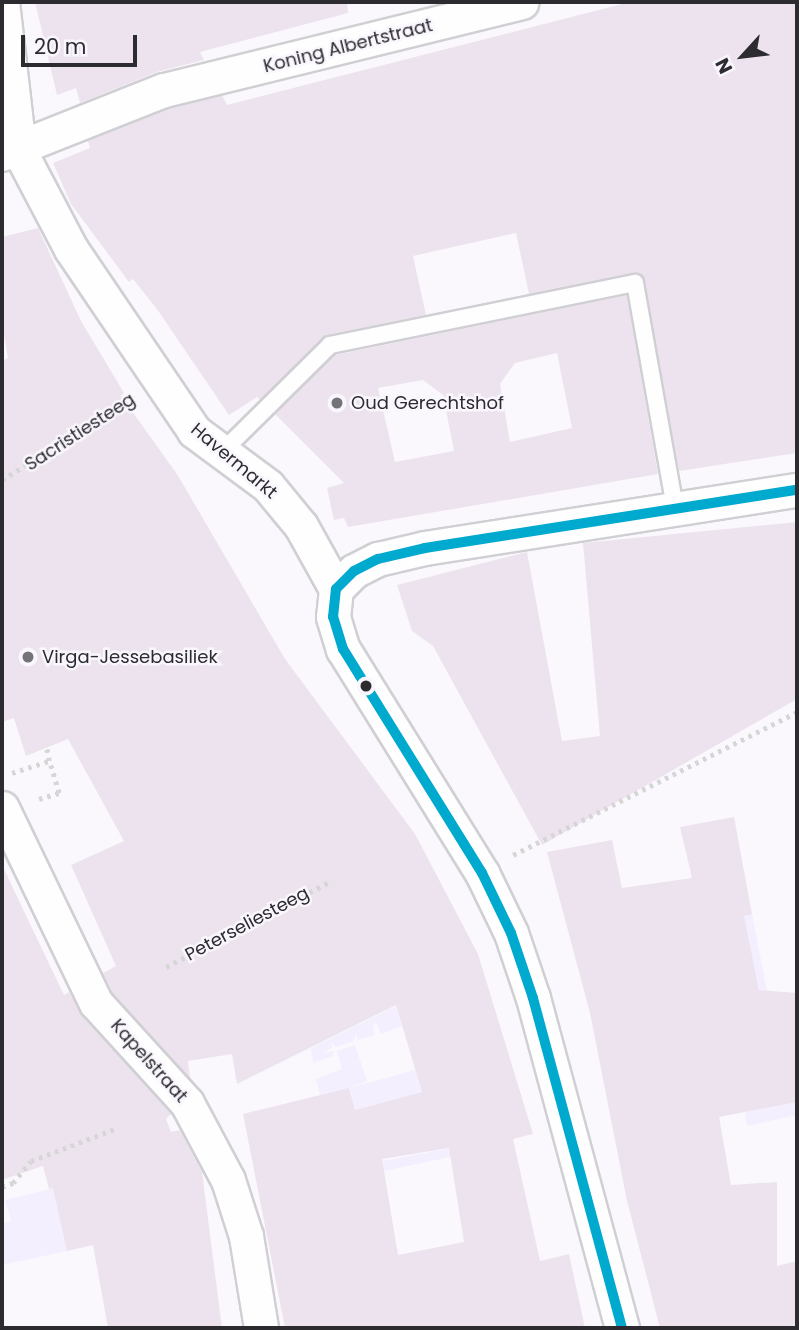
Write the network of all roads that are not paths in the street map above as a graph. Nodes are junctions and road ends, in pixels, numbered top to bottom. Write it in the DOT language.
graph roads {
  1 [pos="2,2"];
  2 [pos="521,2"];
  3 [pos="11,152"];
  4 [pos="222,452"];
  5 [pos="797,490"];
  6 [pos="675,508"];
  7 [pos="336,589"];
  8 [pos="3,815"];
  9 [pos="261,1328"];
  10 [pos="622,1328"];
  1 -- 3 [label="street"];
  2 -- 3 [label="street, Koning Albertstraat"];
  3 -- 4 [label="street, Havermarkt"];
  4 -- 6 [label="lane"];
  4 -- 7 [label="street, Havermarkt"];
  5 -- 6 [label="street"];
  6 -- 7 [label="street"];
  7 -- 10 [label="street, Havermarkt"];
  8 -- 9 [label="street, Kapelstraat"];
}
